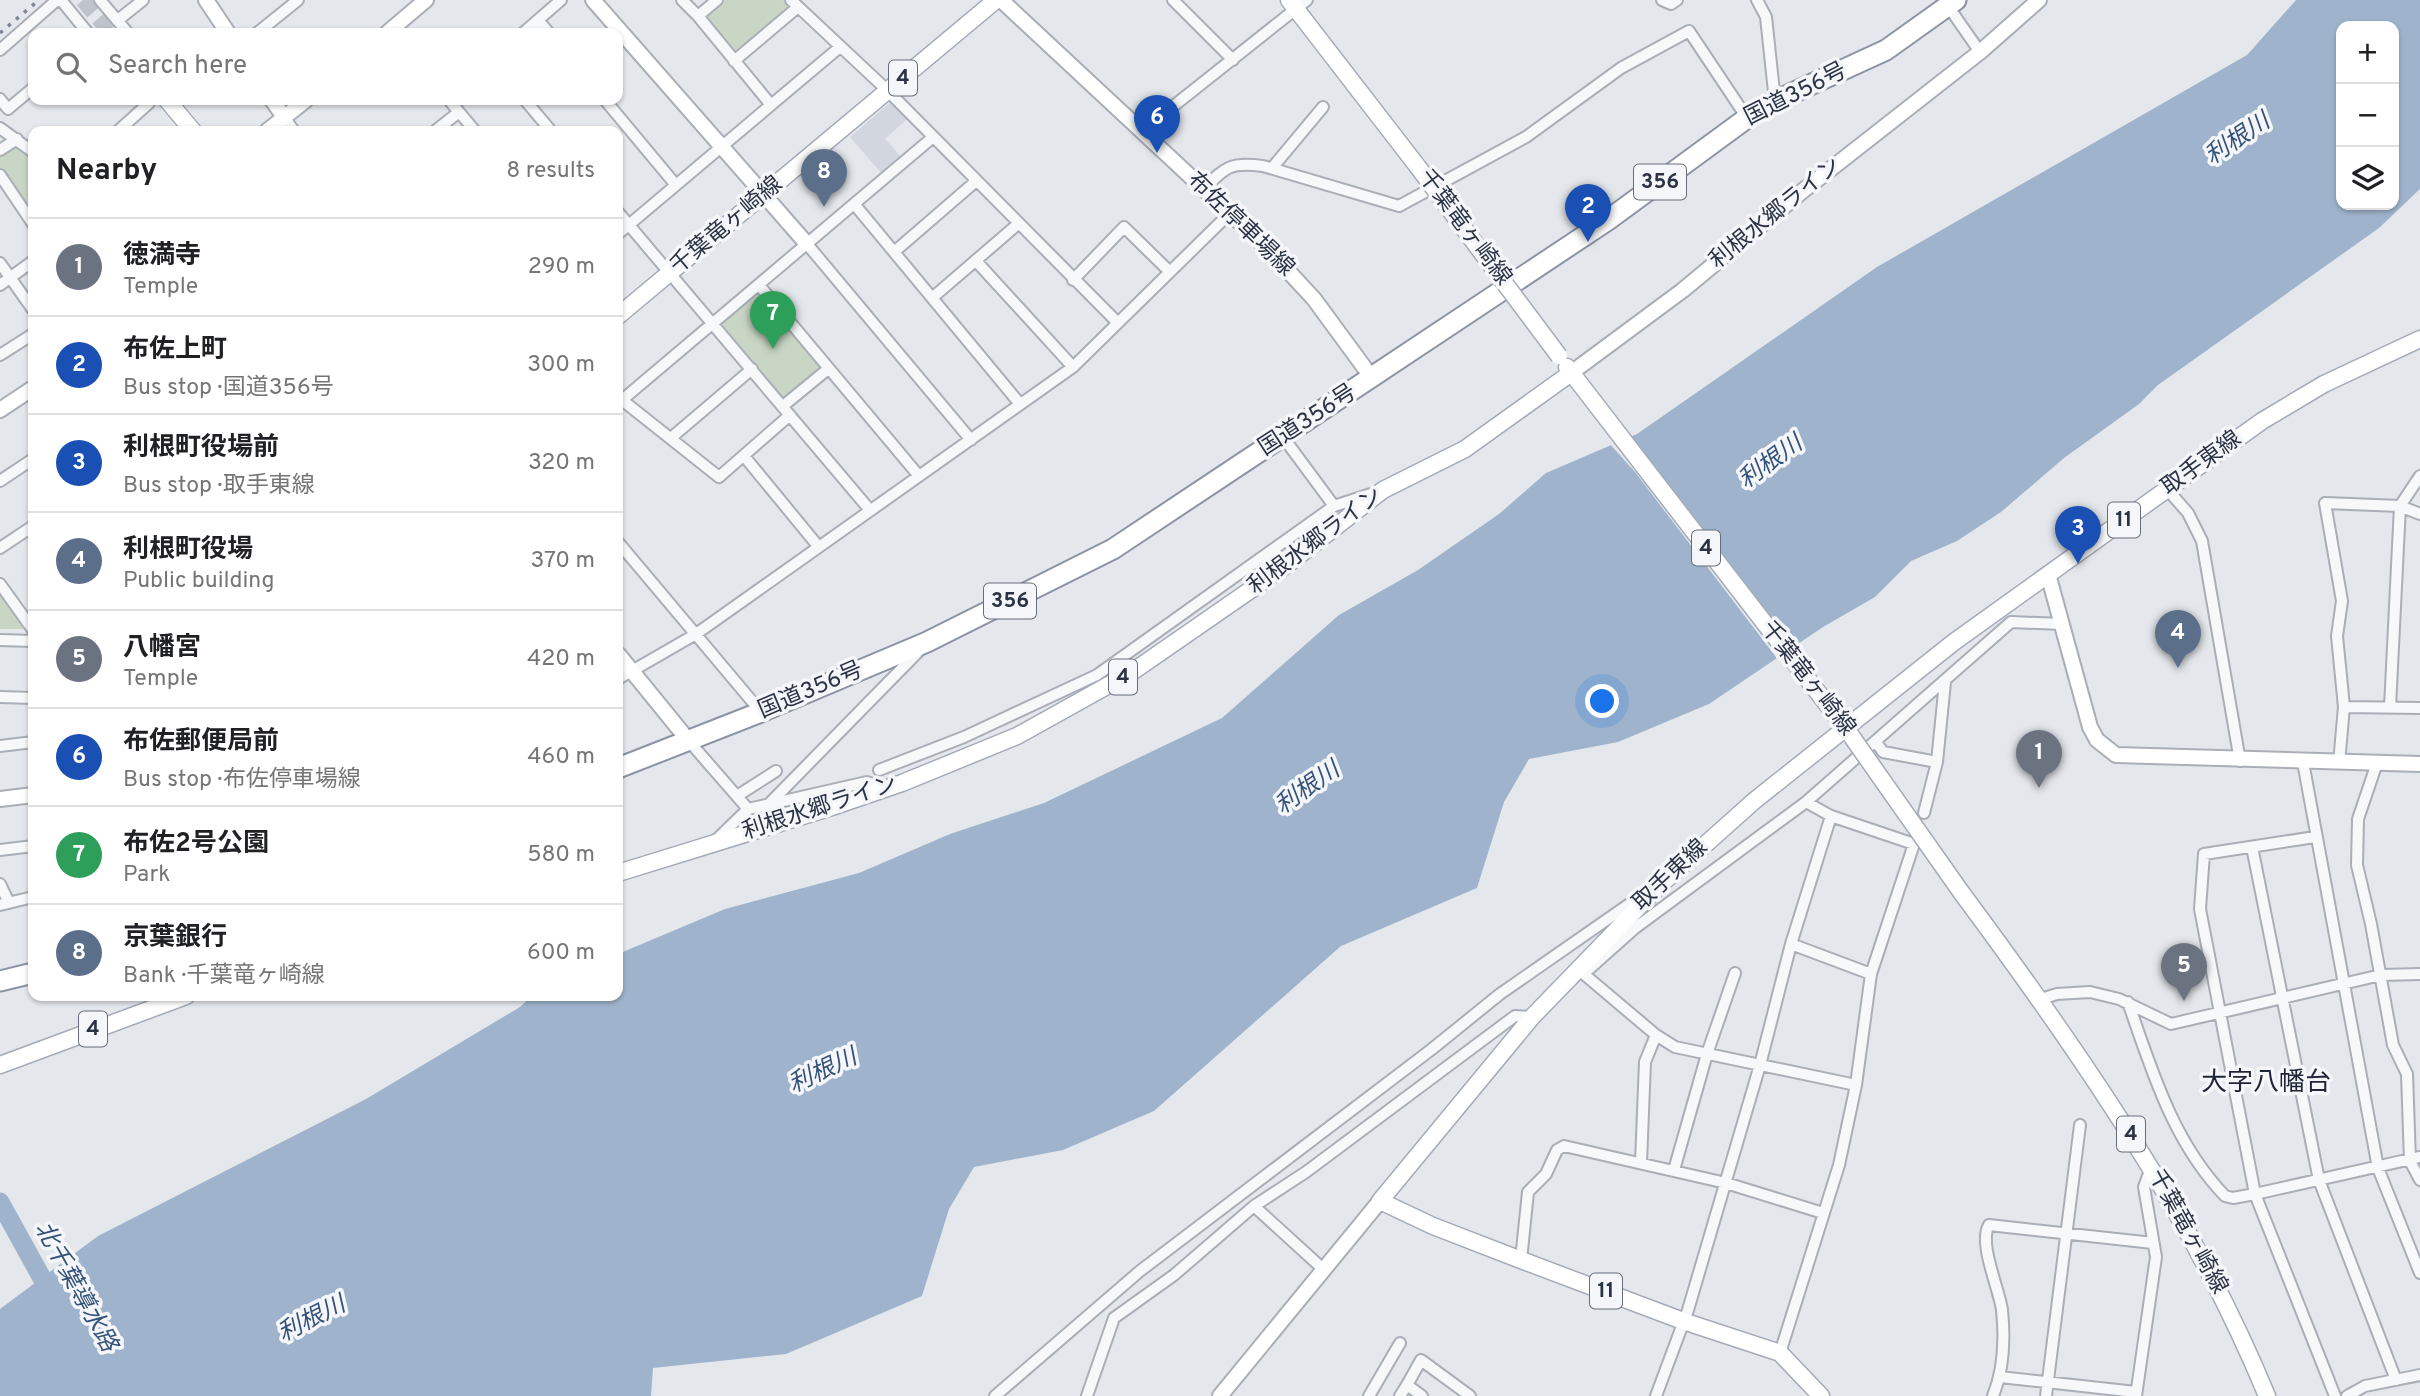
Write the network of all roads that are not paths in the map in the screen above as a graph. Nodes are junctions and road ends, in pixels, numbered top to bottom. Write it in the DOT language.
graph roads {
  1 [pos="59,0"];
  2 [pos="100,0"];
  3 [pos="144,0"];
  4 [pos="206,0"];
  5 [pos="298,0"];
  6 [pos="425,0"];
  7 [pos="561,0"];
  8 [pos="593,0"];
  9 [pos="682,0"];
  10 [pos="717,0"];
  11 [pos="999,0"];
  12 [pos="1173,0"];
  13 [pos="1662,0"];
  14 [pos="1677,0"];
  15 [pos="1758,0"];
  16 [pos="2039,0"];
  17 [pos="1298,3"];
  18 [pos="1952,3"];
  19 [pos="284,4"];
  20 [pos="794,4"];
  21 [pos="698,16"];
  22 [pos="118,20"];
  23 [pos="538,20"];
  24 [pos="84,28"];
  25 [pos="124,28"];
  26 [pos="225,28"];
  27 [pos="262,28"];
  28 [pos="393,28"];
  29 [pos="529,28"];
  30 [pos="545,28"];
  31 [pos="618,28"];
  32 [pos="623,34"];
  33 [pos="840,47"];
  34 [pos="0,50"];
  35 [pos="1980,52"];
  36 [pos="1233,60"];
  37 [pos="734,61"];
  38 [pos="888,91"];
  39 [pos="28,92"];
  40 [pos="0,99"];
  41 [pos="1775,101"];
  42 [pos="147,105"];
  43 [pos="171,105"];
  44 [pos="276,105"];
  45 [pos="300,105"];
  46 [pos="453,105"];
  47 [pos="529,105"];
  48 [pos="609,105"];
  49 [pos="771,105"];
  50 [pos="1323,107"];
  51 [pos="459,112"];
  52 [pos="284,117"];
  53 [pos="1747,118"];
  54 [pos="124,126"];
  55 [pos="189,126"];
  56 [pos="273,126"];
  57 [pos="290,126"];
  58 [pos="441,126"];
  59 [pos="471,126"];
  60 [pos="547,126"];
  61 [pos="0,128"];
  62 [pos="1142,131"];
  63 [pos="932,138"];
  64 [pos="17,139"];
  65 [pos="722,146"];
  66 [pos="28,148"];
  67 [pos="0,150"];
  68 [pos="1272,169"];
  69 [pos="0,176"];
  70 [pos="975,182"];
  71 [pos="675,184"];
  72 [pos="1204,189"];
  73 [pos="764,195"];
  74 [pos="855,205"];
  75 [pos="1230,214"];
  76 [pos="28,217"];
  77 [pos="623,218"];
  78 [pos="628,224"];
  79 [pos="1018,224"];
  80 [pos="623,229"];
  81 [pos="807,244"];
  82 [pos="894,252"];
  83 [pos="976,261"];
  84 [pos="0,263"];
  85 [pos="28,264"];
  86 [pos="1170,272"];
  87 [pos="670,273"];
  88 [pos="10,277"];
  89 [pos="1073,280"];
  90 [pos="0,285"];
  91 [pos="759,285"];
  92 [pos="932,298"];
  93 [pos="28,303"];
  94 [pos="623,312"];
  95 [pos="714,322"];
  96 [pos="1117,323"];
  97 [pos="28,337"];
  98 [pos="2420,339"];
  99 [pos="0,355"];
  100 [pos="1073,367"];
  101 [pos="752,369"];
  102 [pos="828,369"];
  103 [pos="1372,378"];
  104 [pos="1575,379"];
  105 [pos="28,391"];
  106 [pos="623,399"];
  107 [pos="623,401"];
  108 [pos="1020,404"];
  109 [pos="0,410"];
  110 [pos="786,411"];
  111 [pos="671,437"];
  112 [pos="1283,437"];
  113 [pos="971,440"];
  114 [pos="744,456"];
  115 [pos="28,462"];
  116 [pos="919,476"];
  117 [pos="2420,477"];
  118 [pos="0,481"];
  119 [pos="2167,489"];
  120 [pos="1383,490"];
  121 [pos="1334,506"];
  122 [pos="2400,506"];
  123 [pos="869,509"];
  124 [pos="2420,514"];
  125 [pos="28,529"];
  126 [pos="1321,538"];
  127 [pos="818,546"];
  128 [pos="0,548"];
  129 [pos="623,548"];
  130 [pos="2048,574"];
  131 [pos="0,584"];
  132 [pos="28,623"];
  133 [pos="2062,624"];
  134 [pos="696,634"];
  135 [pos="0,640"];
  136 [pos="28,641"];
  137 [pos="927,642"];
  138 [pos="623,660"];
  139 [pos="632,672"];
  140 [pos="623,676"];
  141 [pos="1945,682"];
  142 [pos="0,697"];
  143 [pos="28,698"];
  144 [pos="2344,707"];
  145 [pos="2390,707"];
  146 [pos="2420,708"];
  147 [pos="761,712"];
  148 [pos="1848,732"];
  149 [pos="688,740"];
  150 [pos="1876,742"];
  151 [pos="28,743"];
  152 [pos="0,746"];
  153 [pos="2240,761"];
  154 [pos="1937,762"];
  155 [pos="2303,762"];
  156 [pos="2339,763"];
  157 [pos="2377,763"];
  158 [pos="2420,764"];
  159 [pos="623,766"];
  160 [pos="878,770"];
  161 [pos="776,771"];
  162 [pos="886,789"];
  163 [pos="28,796"];
  164 [pos="737,796"];
  165 [pos="0,799"];
  166 [pos="1806,802"];
  167 [pos="768,804"];
  168 [pos="748,809"];
  169 [pos="1924,813"];
  170 [pos="1831,816"];
  171 [pos="2315,837"];
  172 [pos="712,845"];
  173 [pos="28,847"];
  174 [pos="2252,847"];
  175 [pos="0,850"];
  176 [pos="623,872"];
  177 [pos="0,884"];
  178 [pos="1660,885"];
  179 [pos="28,898"];
  180 [pos="4,904"];
  181 [pos="1791,944"];
  182 [pos="1579,970"];
  183 [pos="1735,973"];
  184 [pos="28,974"];
  185 [pos="1871,974"];
  186 [pos="2420,974"];
  187 [pos="2381,975"];
  188 [pos="0,981"];
  189 [pos="2343,985"];
  190 [pos="2040,999"];
  191 [pos="2283,1000"];
  192 [pos="173,1001"];
  193 [pos="2128,1002"];
  194 [pos="2220,1013"];
  195 [pos="1532,1017"];
  196 [pos="1656,1035"];
  197 [pos="1707,1054"];
  198 [pos="0,1065"];
  199 [pos="1760,1065"];
  200 [pos="1856,1085"];
  201 [pos="2080,1125"];
  202 [pos="2415,1159"];
  203 [pos="1641,1162"];
  204 [pos="2152,1166"];
  205 [pos="2378,1168"];
  206 [pos="1674,1170"];
  207 [pos="2319,1180"];
  208 [pos="2420,1180"];
  209 [pos="1726,1183"];
  210 [pos="2255,1194"];
  211 [pos="1380,1201"];
  212 [pos="1254,1206"];
  213 [pos="1823,1213"];
  214 [pos="2066,1235"];
  215 [pos="2153,1243"];
  216 [pos="1521,1260"];
  217 [pos="1323,1269"];
  218 [pos="2420,1273"];
  219 [pos="1682,1321"];
  220 [pos="1400,1343"];
  221 [pos="1780,1353"];
  222 [pos="2420,1375"];
  223 [pos="2000,1377"];
  224 [pos="2396,1380"];
  225 [pos="2047,1382"];
  226 [pos="1407,1385"];
  227 [pos="2136,1394"];
  228 [pos="995,1396"];
  229 [pos="1087,1396"];
  230 [pos="1220,1396"];
  231 [pos="1369,1396"];
  232 [pos="1400,1396"];
  233 [pos="1422,1396"];
  234 [pos="1470,1396"];
  235 [pos="1656,1396"];
  236 [pos="1821,1396"];
  237 [pos="1993,1396"];
  238 [pos="2046,1396"];
  239 [pos="2267,1396"];
  240 [pos="2335,1396"];
  241 [pos="2347,1396"];
  1 -- 24 [label="street"];
  1 -- 34 [label="street"];
  2 -- 22 [label="street"];
  3 -- 22 [label="street"];
  4 -- 26 [label="street"];
  5 -- 19 [label="street"];
  6 -- 28 [label="street"];
  7 -- 23 [label="street"];
  8 -- 31 [label="street"];
  9 -- 21 [label="street"];
  10 -- 21 [label="street"];
  11 -- 38 [label="main road, 千葉竜ヶ崎線 / 4"];
  11 -- 62 [label="street, 布佐停車場線"];
  12 -- 36 [label="street"];
  13 -- 14 [label="street"];
  15 -- 41 [label="street"];
  16 -- 35 [label="street, 利根水郷ライン"];
  17 -- 36 [label="street"];
  17 -- 104 [label="main road, 千葉竜ヶ崎線 / 4, bridge"];
  18 -- 35 [label="street"];
  18 -- 41 [label="highway, 国道356号 / 356"];
  19 -- 27 [label="street"];
  20 -- 33 [label="street"];
  20 -- 37 [label="street"];
  21 -- 37 [label="street"];
  22 -- 25 [label="street"];
  23 -- 29 [label="street"];
  23 -- 30 [label="street"];
  32 -- 65 [label="street"];
  33 -- 38 [label="street"];
  33 -- 49 [label="street"];
  35 -- 104 [label="street, 利根水郷ライン"];
  36 -- 62 [label="street"];
  37 -- 49 [label="street"];
  38 -- 63 [label="street"];
  38 -- 73 [label="main road, 千葉竜ヶ崎線 / 4"];
  39 -- 40 [label="street"];
  41 -- 53 [label="highway, 国道356号 / 356"];
  42 -- 54 [label="street"];
  43 -- 55 [label="main road"];
  44 -- 52 [label="street"];
  45 -- 52 [label="street"];
  46 -- 51 [label="street"];
  47 -- 60 [label="street"];
  48 -- 71 [label="street"];
  49 -- 65 [label="street"];
  50 -- 68 [label="street"];
  51 -- 58 [label="street"];
  51 -- 59 [label="street"];
  52 -- 56 [label="street"];
  52 -- 57 [label="street"];
  53 -- 68 [label="street"];
  53 -- 103 [label="highway, 国道356号 / 356"];
  61 -- 64 [label="street"];
  62 -- 72 [label="street, 布佐停車場線"];
  63 -- 70 [label="street"];
  63 -- 74 [label="street"];
  64 -- 66 [label="street"];
  64 -- 67 [label="street"];
  65 -- 71 [label="street"];
  65 -- 73 [label="street"];
  68 -- 72 [label="street"];
  69 -- 76 [label="street"];
  70 -- 79 [label="street"];
  70 -- 82 [label="street"];
  71 -- 78 [label="street"];
  72 -- 75 [label="street, 布佐停車場線"];
  73 -- 81 [label="street"];
  73 -- 87 [label="main road, 千葉竜ヶ崎線 / 4"];
  74 -- 81 [label="street"];
  74 -- 82 [label="street"];
  75 -- 86 [label="street"];
  75 -- 103 [label="street, 布佐停車場線"];
  77 -- 78 [label="street"];
  78 -- 80 [label="street"];
  78 -- 87 [label="street"];
  79 -- 83 [label="street"];
  79 -- 89 [label="street"];
  81 -- 91 [label="street"];
  81 -- 113 [label="street"];
  82 -- 92 [label="street"];
  83 -- 92 [label="street"];
  83 -- 100 [label="street"];
  84 -- 88 [label="street"];
  85 -- 88 [label="street"];
  86 -- 89 [label="street"];
  86 -- 96 [label="street"];
  87 -- 94 [label="main road, 千葉竜ヶ崎線 / 4"];
  87 -- 95 [label="street"];
  88 -- 90 [label="street"];
  88 -- 93 [label="street"];
  89 -- 96 [label="street"];
  91 -- 95 [label="street"];
  91 -- 102 [label="street"];
  92 -- 108 [label="street"];
  95 -- 101 [label="street"];
  95 -- 106 [label="street"];
  96 -- 100 [label="street"];
  97 -- 99 [label="street"];
  98 -- 119 [label="main road, 取手東線 / 11"];
  100 -- 108 [label="street"];
  101 -- 110 [label="street"];
  101 -- 111 [label="street"];
  102 -- 110 [label="street"];
  102 -- 116 [label="street"];
  103 -- 112 [label="highway, 国道356号 / 356"];
  104 -- 120 [label="main road, 利根水郷ライン / 4"];
  104 -- 148 [label="main road, 千葉竜ヶ崎線 / 4"];
  105 -- 109 [label="street"];
  107 -- 111 [label="street"];
  108 -- 113 [label="street"];
  110 -- 114 [label="street"];
  110 -- 123 [label="street"];
  111 -- 114 [label="street"];
  112 -- 121 [label="street"];
  112 -- 137 [label="highway, 国道356号 / 356"];
  113 -- 116 [label="street"];
  114 -- 127 [label="street"];
  115 -- 118 [label="street"];
  116 -- 123 [label="street"];
  117 -- 122 [label="street"];
  119 -- 130 [label="main road, 取手東線 / 11"];
  119 -- 153 [label="street"];
  120 -- 121 [label="street"];
  120 -- 126 [label="main road, 利根水郷ライン / 4"];
  121 -- 126 [label="street"];
  121 -- 160 [label="street"];
  122 -- 124 [label="street"];
  122 -- 144 [label="street"];
  122 -- 145 [label="street"];
  123 -- 127 [label="street"];
  125 -- 128 [label="street"];
  126 -- 162 [label="main road, 利根水郷ライン / 4"];
  127 -- 134 [label="street"];
  129 -- 134 [label="street"];
  130 -- 133 [label="street"];
  130 -- 148 [label="main road, 取手東線 / 11"];
  131 -- 132 [label="street"];
  133 -- 141 [label="street"];
  133 -- 153 [label="street"];
  134 -- 139 [label="street"];
  134 -- 147 [label="street"];
  135 -- 136 [label="street"];
  137 -- 147 [label="highway, 国道356号 / 356"];
  137 -- 167 [label="street"];
  138 -- 139 [label="street"];
  139 -- 140 [label="street"];
  139 -- 149 [label="street"];
  141 -- 150 [label="street"];
  141 -- 154 [label="street"];
  142 -- 143 [label="street"];
  144 -- 145 [label="street"];
  144 -- 156 [label="street"];
  145 -- 146 [label="street"];
  147 -- 149 [label="highway, 国道356号 / 356"];
  148 -- 178 [label="main road, 取手東線 / 11"];
  148 -- 190 [label="main road, 千葉竜ヶ崎線 / 4, bridge"];
  149 -- 159 [label="highway, 国道356号 / 356"];
  149 -- 164 [label="street"];
  150 -- 154 [label="street"];
  150 -- 166 [label="street"];
  151 -- 152 [label="street"];
  153 -- 155 [label="street"];
  154 -- 169 [label="street"];
  155 -- 156 [label="street"];
  155 -- 171 [label="street"];
  156 -- 157 [label="street"];
  157 -- 158 [label="street"];
  157 -- 187 [label="street"];
  161 -- 164 [label="street"];
  162 -- 167 [label="street"];
  162 -- 172 [label="main road, 利根水郷ライン / 4"];
  163 -- 165 [label="street"];
  164 -- 168 [label="street"];
  166 -- 170 [label="street"];
  166 -- 182 [label="street"];
  167 -- 168 [label="street"];
  168 -- 172 [label="street"];
  170 -- 181 [label="street"];
  170 -- 185 [label="street"];
  171 -- 174 [label="street"];
  171 -- 189 [label="street"];
  172 -- 176 [label="main road, 利根水郷ライン / 4"];
  173 -- 175 [label="street"];
  174 -- 191 [label="street"];
  174 -- 194 [label="street"];
  177 -- 180 [label="street"];
  178 -- 182 [label="main road, 取手東線 / 11"];
  178 -- 228 [label="street"];
  179 -- 180 [label="street"];
  181 -- 185 [label="street"];
  181 -- 199 [label="street"];
  182 -- 195 [label="main road, 取手東線 / 11"];
  182 -- 196 [label="street"];
  183 -- 197 [label="street"];
  184 -- 188 [label="highway"];
  185 -- 200 [label="street"];
  186 -- 187 [label="street"];
  187 -- 189 [label="street"];
  187 -- 202 [label="street"];
  189 -- 191 [label="street"];
  189 -- 205 [label="street"];
  190 -- 193 [label="street"];
  190 -- 204 [label="main road, 千葉竜ヶ崎線 / 4"];
  191 -- 194 [label="street"];
  191 -- 207 [label="street"];
  192 -- 198 [label="main road, 4"];
  193 -- 194 [label="street"];
  193 -- 210 [label="street"];
  194 -- 210 [label="street"];
  195 -- 211 [label="main road, 取手東線 / 11"];
  195 -- 212 [label="street"];
  196 -- 197 [label="street"];
  196 -- 203 [label="street"];
  197 -- 199 [label="street"];
  197 -- 206 [label="street"];
  199 -- 200 [label="street"];
  199 -- 209 [label="street"];
  200 -- 213 [label="street"];
  201 -- 214 [label="street"];
  202 -- 205 [label="street"];
  202 -- 208 [label="street"];
  203 -- 206 [label="street"];
  203 -- 216 [label="street"];
  204 -- 215 [label="street"];
  204 -- 239 [label="main road, 千葉竜ヶ崎線 / 4"];
  205 -- 207 [label="street"];
  205 -- 218 [label="street"];
  206 -- 209 [label="street"];
  207 -- 210 [label="street"];
  207 -- 224 [label="street"];
  209 -- 213 [label="street"];
  209 -- 219 [label="street"];
  210 -- 240 [label="street"];
  211 -- 216 [label="main road, 11"];
  211 -- 217 [label="street"];
  212 -- 217 [label="street"];
  212 -- 229 [label="street"];
  213 -- 221 [label="street"];
  214 -- 215 [label="street"];
  214 -- 223 [label="street"];
  214 -- 225 [label="street"];
  215 -- 227 [label="street"];
  216 -- 219 [label="main road, 11"];
  217 -- 230 [label="street"];
  219 -- 221 [label="main road, 11"];
  219 -- 235 [label="street"];
  220 -- 231 [label="street"];
  221 -- 236 [label="main road, 11"];
  222 -- 224 [label="street"];
  223 -- 225 [label="street"];
  223 -- 237 [label="street"];
  224 -- 241 [label="street"];
  225 -- 227 [label="street"];
  225 -- 238 [label="street"];
  226 -- 232 [label="street"];
  226 -- 233 [label="street"];
  226 -- 234 [label="street"];
}
